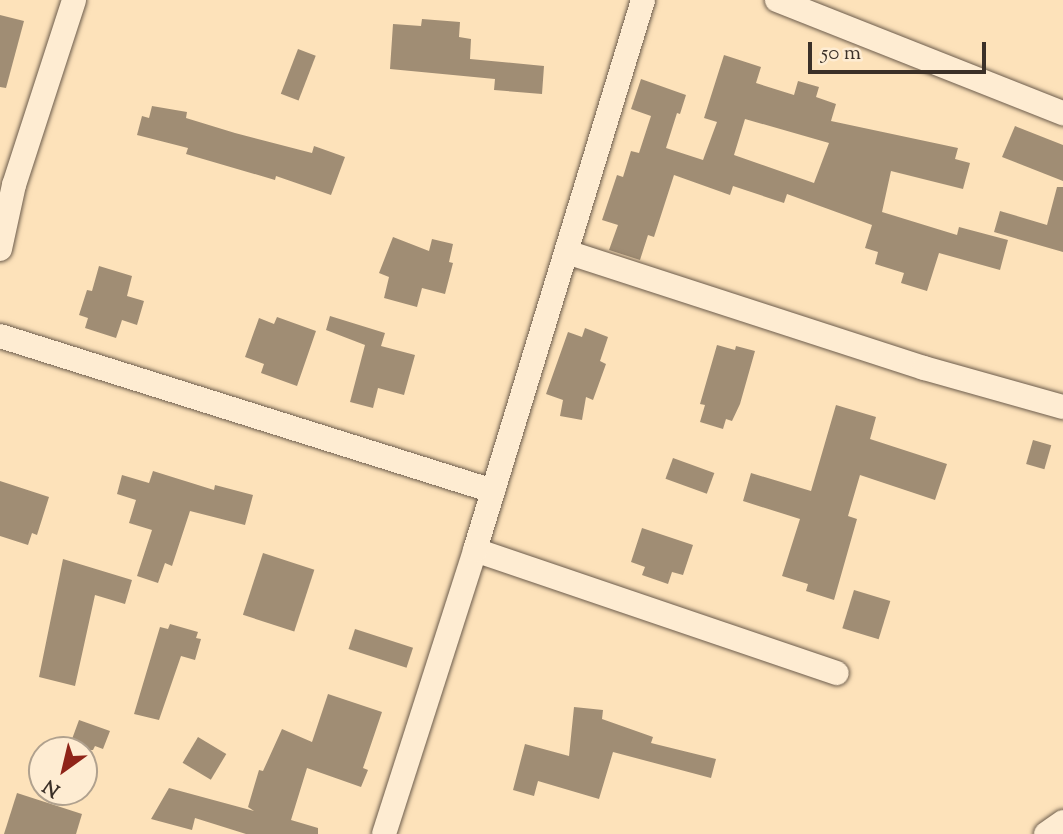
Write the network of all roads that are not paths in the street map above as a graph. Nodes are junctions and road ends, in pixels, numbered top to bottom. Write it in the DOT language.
graph roads {
  1 [pos="74,0"];
  2 [pos="643,0"];
  3 [pos="777,0"];
  4 [pos="1063,113"];
  5 [pos="7,183"];
  6 [pos="0,249"];
  7 [pos="567,252"];
  8 [pos="0,336"];
  9 [pos="1063,407"];
  10 [pos="493,491"];
  11 [pos="475,550"];
  12 [pos="837,673"];
  13 [pos="1063,822"];
  14 [pos="384,834"];
  15 [pos="1046,834"];
  1 -- 5 [label="street"];
  2 -- 7 [label="street"];
  3 -- 4 [label="street"];
  5 -- 6 [label="street"];
  7 -- 9 [label="street"];
  7 -- 10 [label="street"];
  8 -- 10 [label="street"];
  10 -- 11 [label="street"];
  11 -- 12 [label="street"];
  11 -- 14 [label="street"];
  13 -- 15 [label="street"];
}
